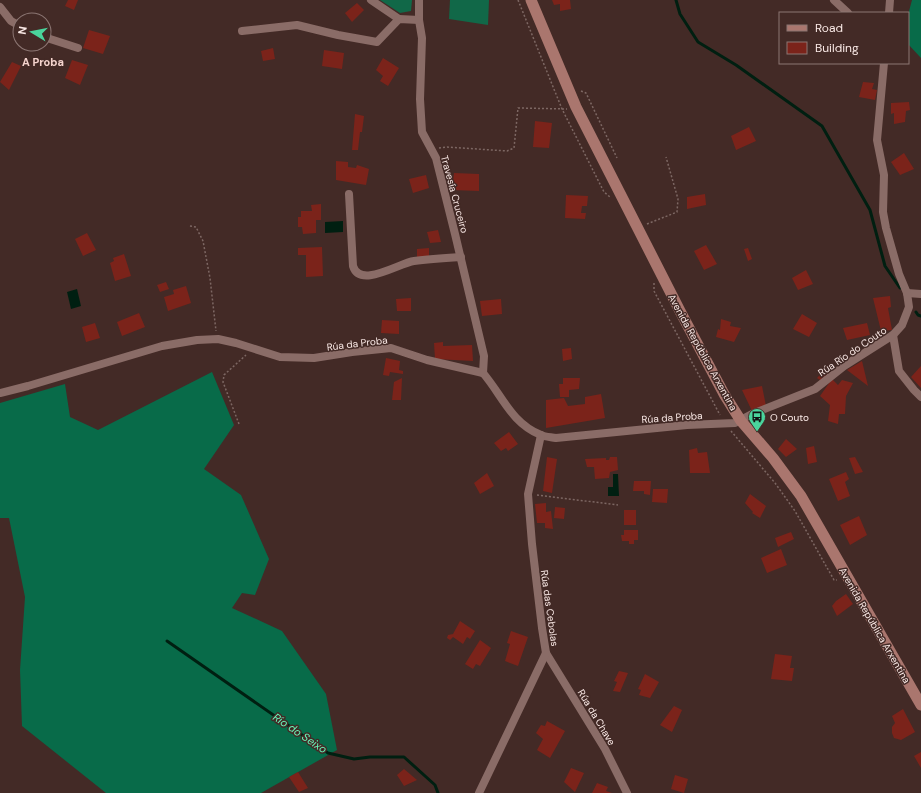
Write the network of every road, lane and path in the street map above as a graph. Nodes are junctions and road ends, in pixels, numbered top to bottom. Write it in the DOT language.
graph roads {
  1 [pos="371,0"];
  2 [pos="419,0"];
  3 [pos="531,0"];
  4 [pos="834,0"];
  5 [pos="890,0"];
  6 [pos="0,7"];
  7 [pos="847,12"];
  8 [pos="889,12"];
  9 [pos="399,19"];
  10 [pos="418,20"];
  11 [pos="12,22"];
  12 [pos="242,31"];
  13 [pos="52,40"];
  14 [pos="78,48"];
  15 [pos="884,64"];
  16 [pos="577,89"];
  17 [pos="576,107"];
  18 [pos="432,150"];
  19 [pos="666,157"];
  20 [pos="617,158"];
  21 [pos="349,194"];
  22 [pos="190,226"];
  23 [pos="638,229"];
  24 [pos="461,257"];
  25 [pos="654,281"];
  26 [pos="907,293"];
  27 [pos="921,294"];
  28 [pos="893,335"];
  29 [pos="218,339"];
  30 [pos="251,349"];
  31 [pos="483,372"];
  32 [pos="0,393"];
  33 [pos="921,396"];
  34 [pos="741,421"];
  35 [pos="725,423"];
  36 [pos="239,424"];
  37 [pos="541,435"];
  38 [pos="528,494"];
  39 [pos="618,505"];
  40 [pos="838,580"];
  41 [pos="546,653"];
  42 [pos="921,705"];
  43 [pos="480,793"];
  44 [pos="627,793"];
  1 -- 9 [label="street"];
  2 -- 10 [label="street, Travesía Cruceiro"];
  3 -- 17 [label="main road, Avenida República Arxentina"];
  4 -- 7 [label="street"];
  5 -- 8 [label="street"];
  6 -- 11 [label="street"];
  9 -- 10 [label="street"];
  9 -- 12 [label="street"];
  10 -- 18 [label="street, Travesía Cruceiro"];
  13 -- 14 [label="street"];
  15 -- 26 [label="street, Rúa Río do Couto"];
  16 -- 20 [label="path"];
  17 -- 18 [label="path"];
  17 -- 23 [label="main road, Avenida República Arxentina"];
  18 -- 24 [label="street, Travesía Cruceiro"];
  19 -- 23 [label="path"];
  21 -- 24 [label="street"];
  22 -- 29 [label="path"];
  23 -- 34 [label="main road, Avenida República Arxentina"];
  24 -- 31 [label="street, Travesía Cruceiro"];
  25 -- 35 [label="path"];
  26 -- 27 [label="street"];
  26 -- 28 [label="street, Rúa Río do Couto"];
  28 -- 33 [label="street"];
  28 -- 34 [label="street, Rúa Río do Couto"];
  29 -- 30 [label="street, Rúa da Proba"];
  29 -- 32 [label="street, Rúa da Proba"];
  30 -- 31 [label="street, Rúa da Proba"];
  30 -- 36 [label="path"];
  31 -- 37 [label="street, Rúa da Proba"];
  34 -- 35 [label="street, Rúa da Proba"];
  34 -- 42 [label="main road, Avenida República Arxentina"];
  35 -- 37 [label="street, Rúa da Proba"];
  35 -- 40 [label="path"];
  37 -- 38 [label="street, Rúa das Cebolas"];
  38 -- 39 [label="path"];
  38 -- 41 [label="street, Rúa das Cebolas"];
  41 -- 43 [label="street, Rúa das Cebolas"];
  41 -- 44 [label="street, Rúa da Chave"];
}
